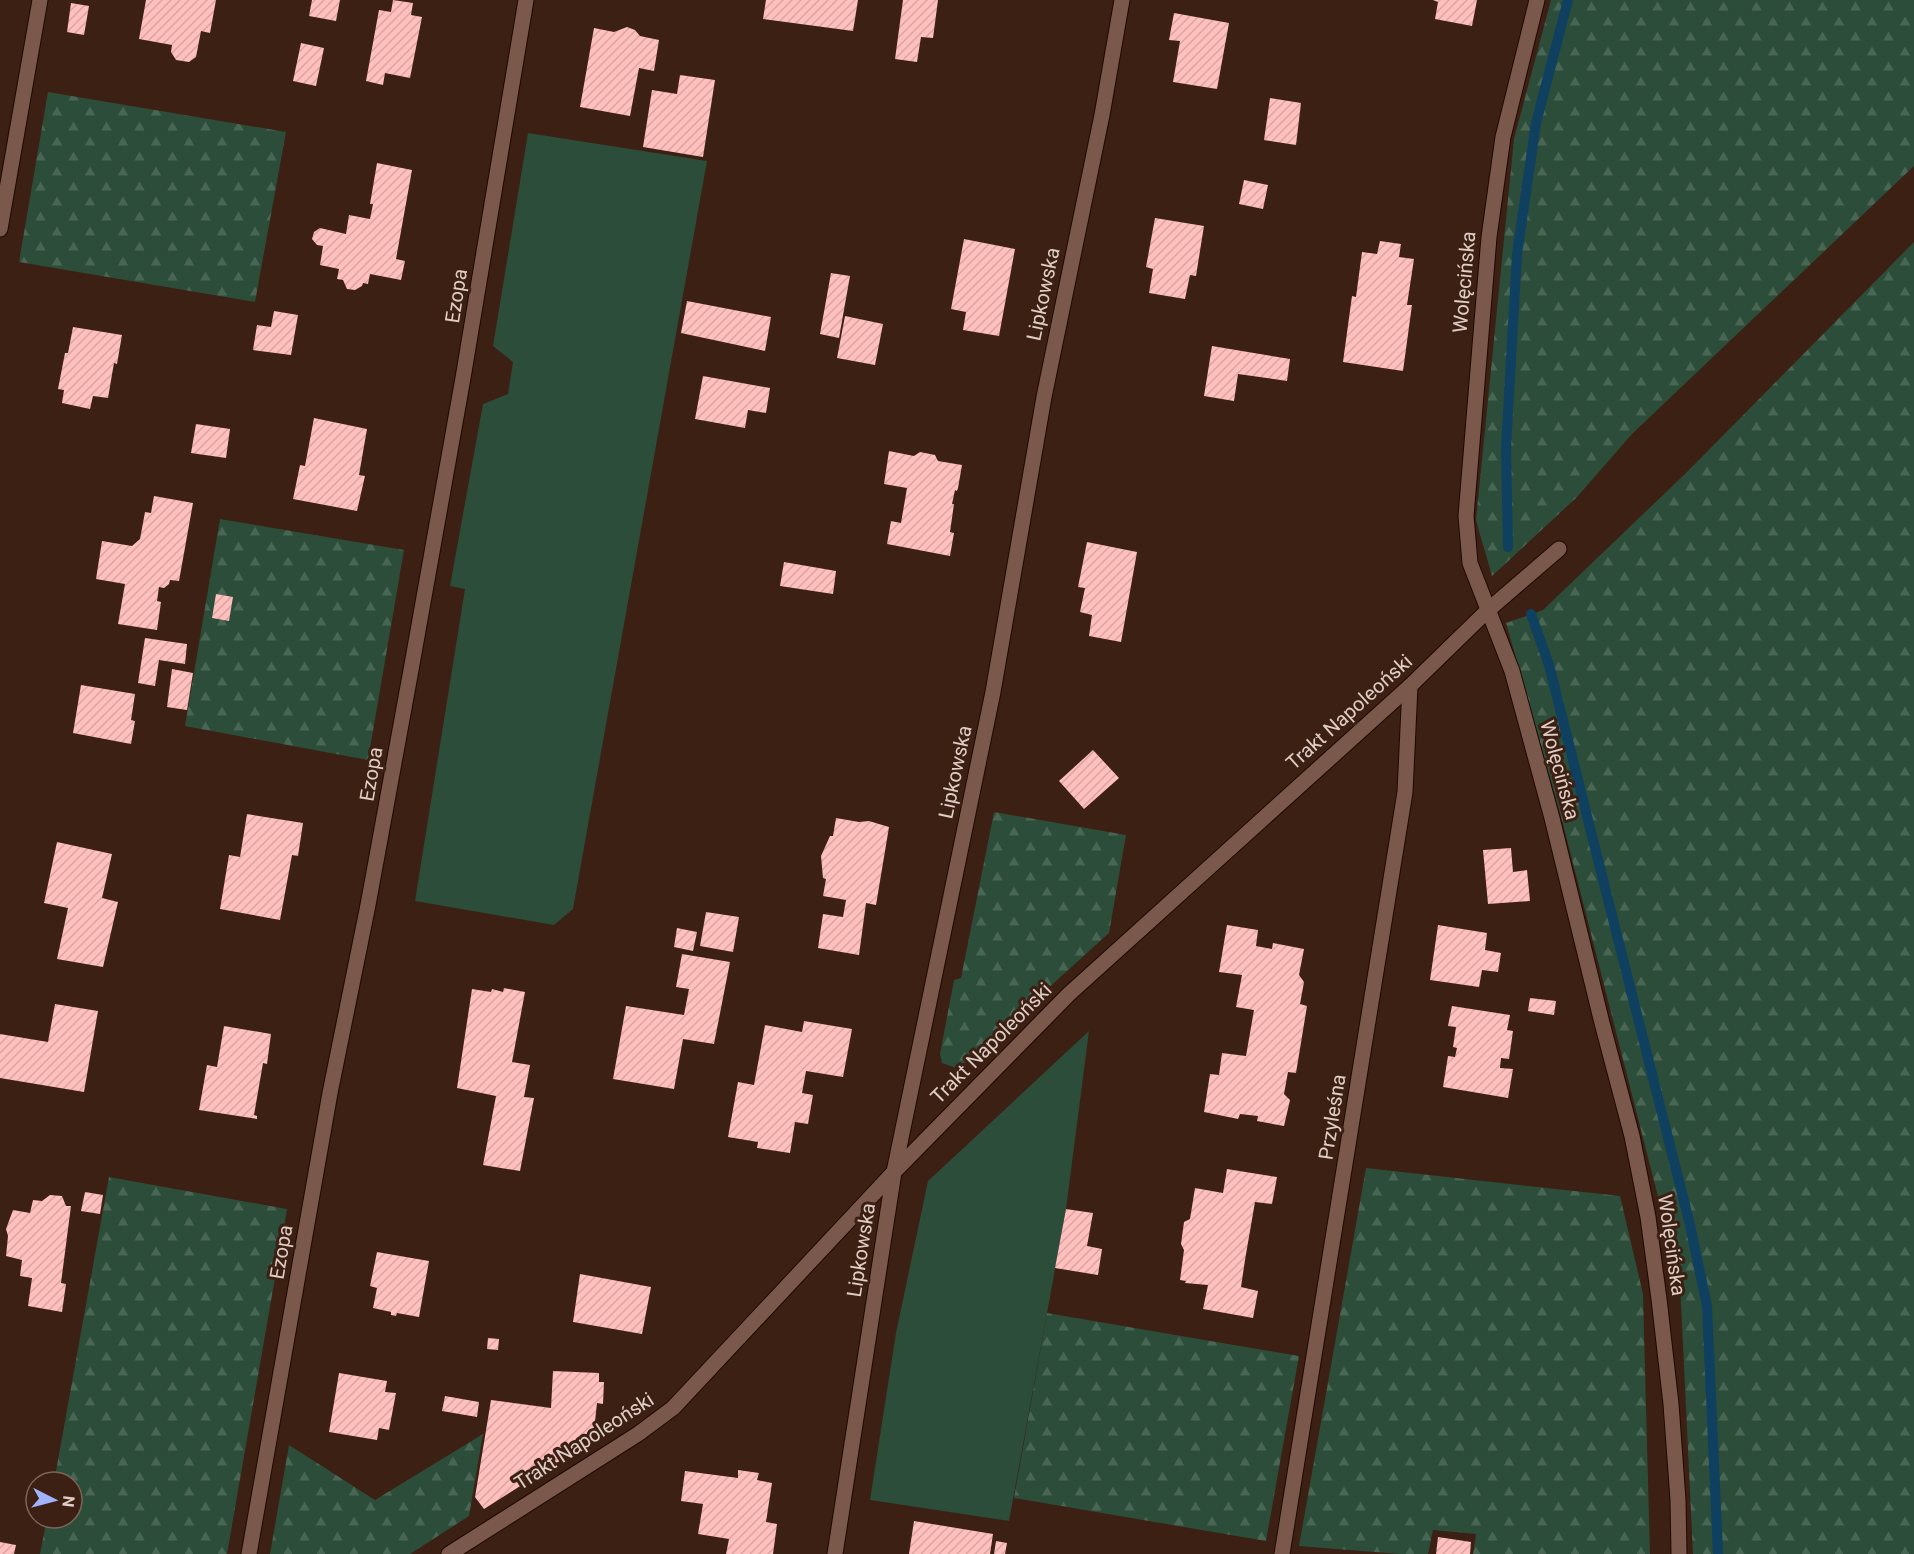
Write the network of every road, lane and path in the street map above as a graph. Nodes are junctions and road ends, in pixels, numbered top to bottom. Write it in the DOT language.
graph roads {
  1 [pos="40,0"];
  2 [pos="526,0"];
  3 [pos="1122,0"];
  4 [pos="1537,0"];
  5 [pos="0,229"];
  6 [pos="1559,549"];
  7 [pos="1487,610"];
  8 [pos="1410,686"];
  9 [pos="894,1172"];
  10 [pos="249,1554"];
  11 [pos="449,1554"];
  12 [pos="835,1554"];
  13 [pos="1282,1554"];
  14 [pos="1679,1554"];
  1 -- 5 [label="street"];
  2 -- 10 [label="street, Ezopa"];
  3 -- 9 [label="street, Lipkowska"];
  4 -- 7 [label="street, Wolęcińska"];
  6 -- 7 [label="street, Trakt Napoleoński"];
  7 -- 8 [label="street, Trakt Napoleoński"];
  7 -- 14 [label="street, Wolęcińska"];
  8 -- 9 [label="street, Trakt Napoleoński"];
  8 -- 13 [label="street, Przyleśna"];
  9 -- 11 [label="street, Trakt Napoleoński"];
  9 -- 12 [label="street, Lipkowska"];
}
